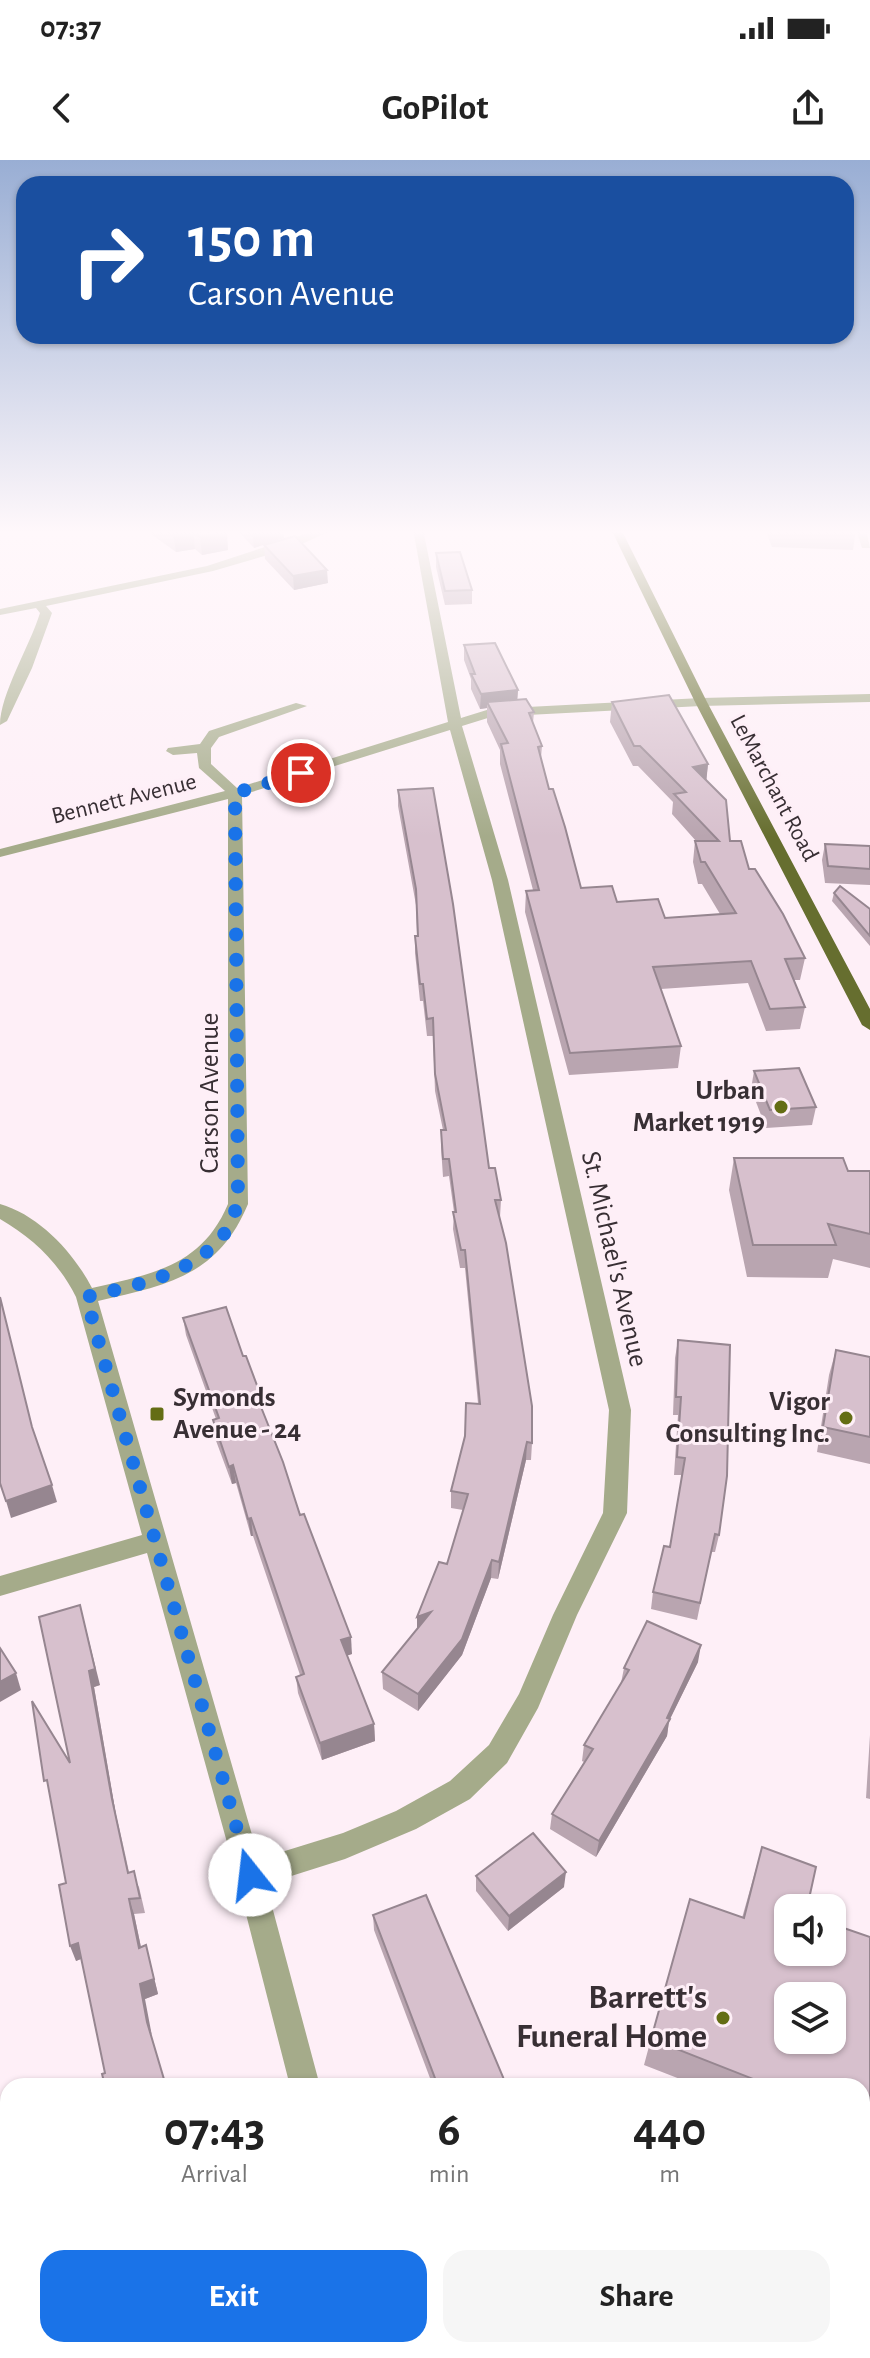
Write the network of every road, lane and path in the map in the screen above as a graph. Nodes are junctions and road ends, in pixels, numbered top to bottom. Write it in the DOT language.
graph roads {
  1 [pos="40,632"];
  2 [pos="438,632"];
  3 [pos="666,632"];
  4 [pos="870,698"];
  5 [pos="701,702"];
  6 [pos="301,706"];
  7 [pos="0,721"];
  8 [pos="455,723"];
  9 [pos="204,748"];
  10 [pos="173,751"];
  11 [pos="235,793"];
  12 [pos="0,853"];
  13 [pos="870,1025"];
  14 [pos="0,1211"];
  15 [pos="86,1297"];
  16 [pos="155,1541"];
  17 [pos="0,1586"];
  18 [pos="250,1875"];
  19 [pos="303,2078"];
  1 -- 7 [label="street"];
  2 -- 8 [label="street, St. Michael's Avenue"];
  3 -- 5 [label="main road, LeMarchant Road"];
  4 -- 5 [label="street, Bennett Avenue"];
  5 -- 8 [label="street, Bennett Avenue"];
  5 -- 13 [label="main road, LeMarchant Road"];
  6 -- 9 [label="street"];
  8 -- 11 [label="street, Bennett Avenue"];
  8 -- 18 [label="street, St. Michael's Avenue"];
  9 -- 10 [label="street"];
  9 -- 11 [label="street"];
  11 -- 12 [label="street, Bennett Avenue"];
  11 -- 15 [label="street, Carson Avenue"];
  14 -- 15 [label="street"];
  15 -- 16 [label="street"];
  16 -- 17 [label="street"];
  16 -- 18 [label="street"];
  18 -- 19 [label="street"];
}
